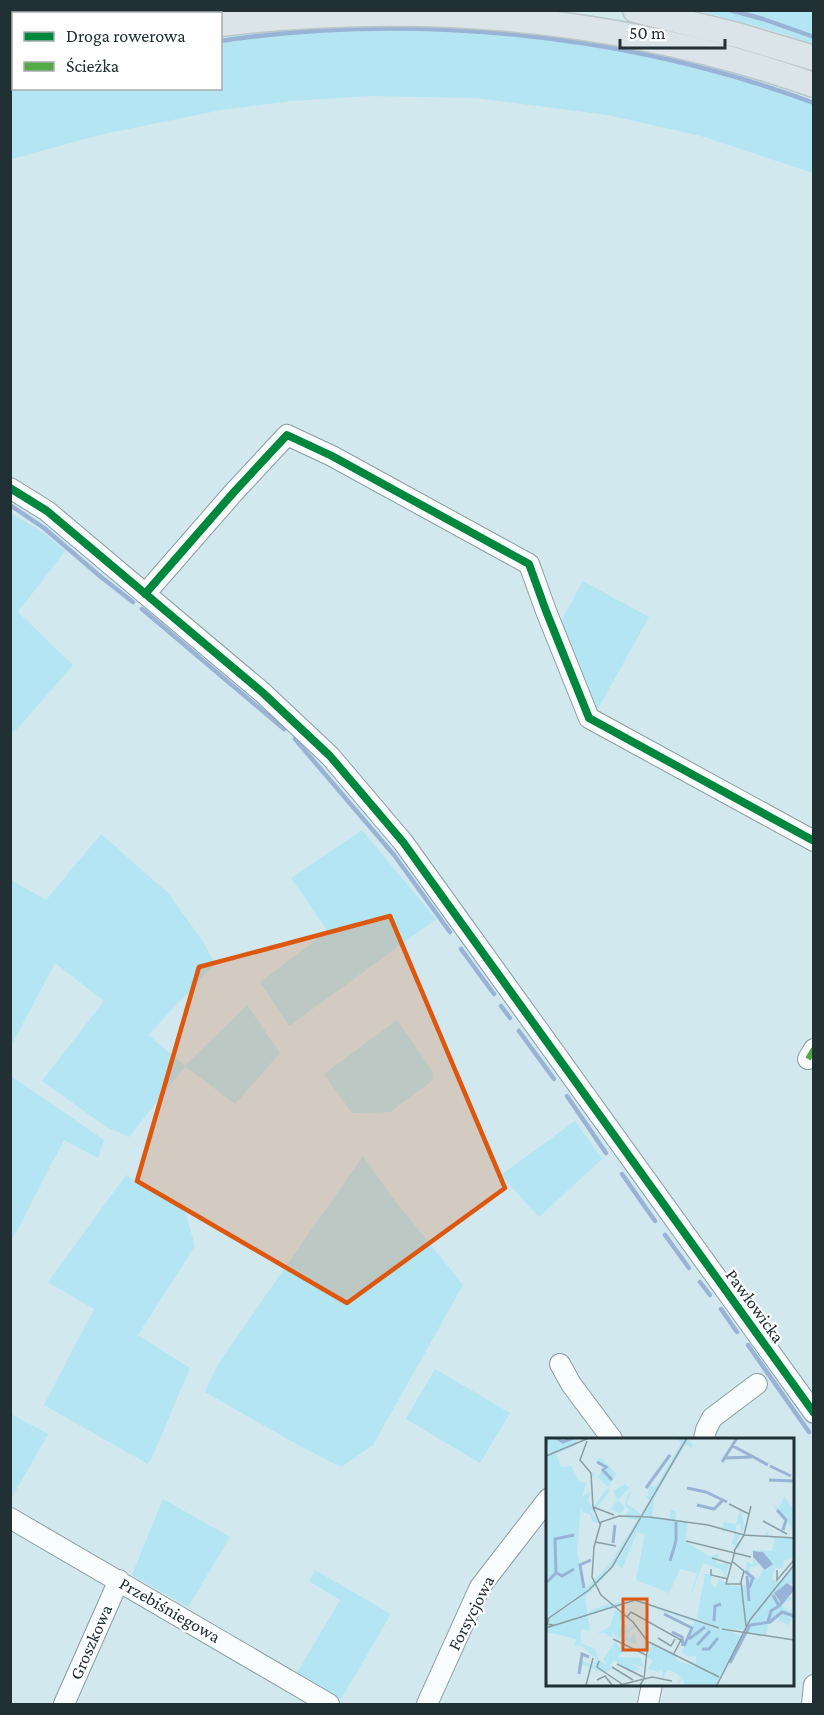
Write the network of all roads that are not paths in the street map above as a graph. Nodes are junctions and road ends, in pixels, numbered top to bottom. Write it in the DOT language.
graph roads {
  1 [pos="635,10"];
  2 [pos="222,24"];
  3 [pos="813,58"];
  4 [pos="813,85"];
  5 [pos="10,488"];
  6 [pos="145,594"];
  7 [pos="813,841"];
  8 [pos="560,1364"];
  9 [pos="757,1384"];
  10 [pos="813,1413"];
  11 [pos="603,1435"];
  12 [pos="704,1438"];
  13 [pos="546,1502"];
  14 [pos="10,1518"];
  15 [pos="119,1580"];
  16 [pos="652,1685"];
  17 [pos="813,1685"];
  18 [pos="64,1704"];
  19 [pos="329,1704"];
  20 [pos="427,1704"];
  21 [pos="648,1704"];
  22 [pos="812,1704"];
  1 -- 3 [label="main road"];
  2 -- 4 [label="main road"];
  5 -- 6 [label="street, Pawłowicka"];
  6 -- 7 [label="street"];
  6 -- 10 [label="street, Pawłowicka"];
  8 -- 11 [label="street"];
  9 -- 12 [label="street"];
  13 -- 20 [label="street, Forsycjowa"];
  14 -- 15 [label="street, Przebiśniegowa"];
  15 -- 18 [label="street, Groszkowa"];
  15 -- 19 [label="street, Przebiśniegowa"];
  16 -- 21 [label="street"];
  17 -- 22 [label="street"];
}
